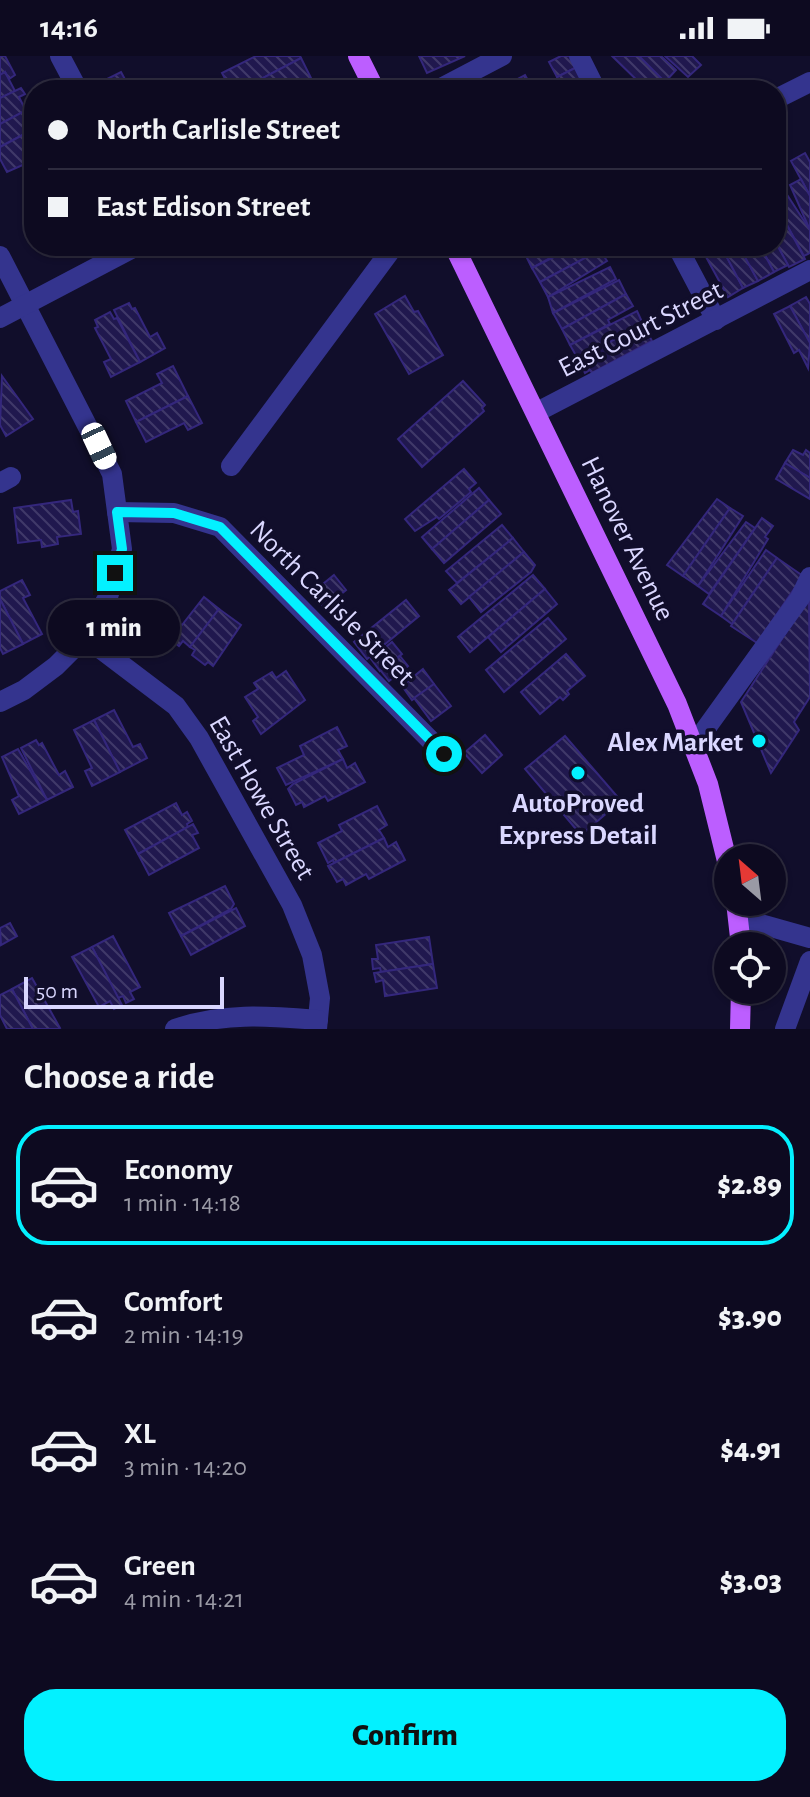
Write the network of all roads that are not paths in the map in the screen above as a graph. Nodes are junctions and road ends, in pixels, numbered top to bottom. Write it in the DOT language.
graph roads {
  1 [pos="60,56"];
  2 [pos="358,56"];
  3 [pos="502,56"];
  4 [pos="579,56"];
  5 [pos="73,80"];
  6 [pos="370,80"];
  7 [pos="456,80"];
  8 [pos="591,80"];
  9 [pos="810,82"];
  10 [pos="786,94"];
  11 [pos="0,256"];
  12 [pos="118,256"];
  13 [pos="387,256"];
  14 [pos="459,256"];
  15 [pos="682,256"];
  16 [pos="810,270"];
  17 [pos="25,305"];
  18 [pos="0,318"];
  19 [pos="716,320"];
  20 [pos="537,412"];
  21 [pos="231,466"];
  22 [pos="117,512"];
  23 [pos="810,577"];
  24 [pos="85,637"];
  25 [pos="0,702"];
  26 [pos="694,745"];
  27 [pos="444,754"];
  28 [pos="722,844"];
  29 [pos="753,916"];
  30 [pos="810,938"];
  31 [pos="810,961"];
  32 [pos="741,1004"];
  33 [pos="318,1024"];
  34 [pos="175,1029"];
  35 [pos="740,1029"];
  36 [pos="785,1029"];
  1 -- 5 [label="street"];
  2 -- 6 [label="main road"];
  3 -- 7 [label="street"];
  4 -- 8 [label="street"];
  9 -- 10 [label="street"];
  11 -- 17 [label="street"];
  12 -- 17 [label="street"];
  13 -- 21 [label="street"];
  14 -- 20 [label="main road, Hanover Avenue"];
  15 -- 19 [label="street"];
  16 -- 19 [label="street, East Court Street"];
  17 -- 18 [label="street"];
  17 -- 22 [label="street"];
  19 -- 20 [label="street, East Court Street"];
  20 -- 26 [label="main road, Hanover Avenue"];
  22 -- 24 [label="street"];
  22 -- 27 [label="street, North Carlisle Street"];
  23 -- 26 [label="street"];
  24 -- 25 [label="street"];
  24 -- 33 [label="street, East Howe Street"];
  26 -- 28 [label="main road, Hanover Avenue"];
  29 -- 30 [label="street"];
  31 -- 36 [label="street"];
  32 -- 35 [label="main road"];
  33 -- 34 [label="street"];
}
